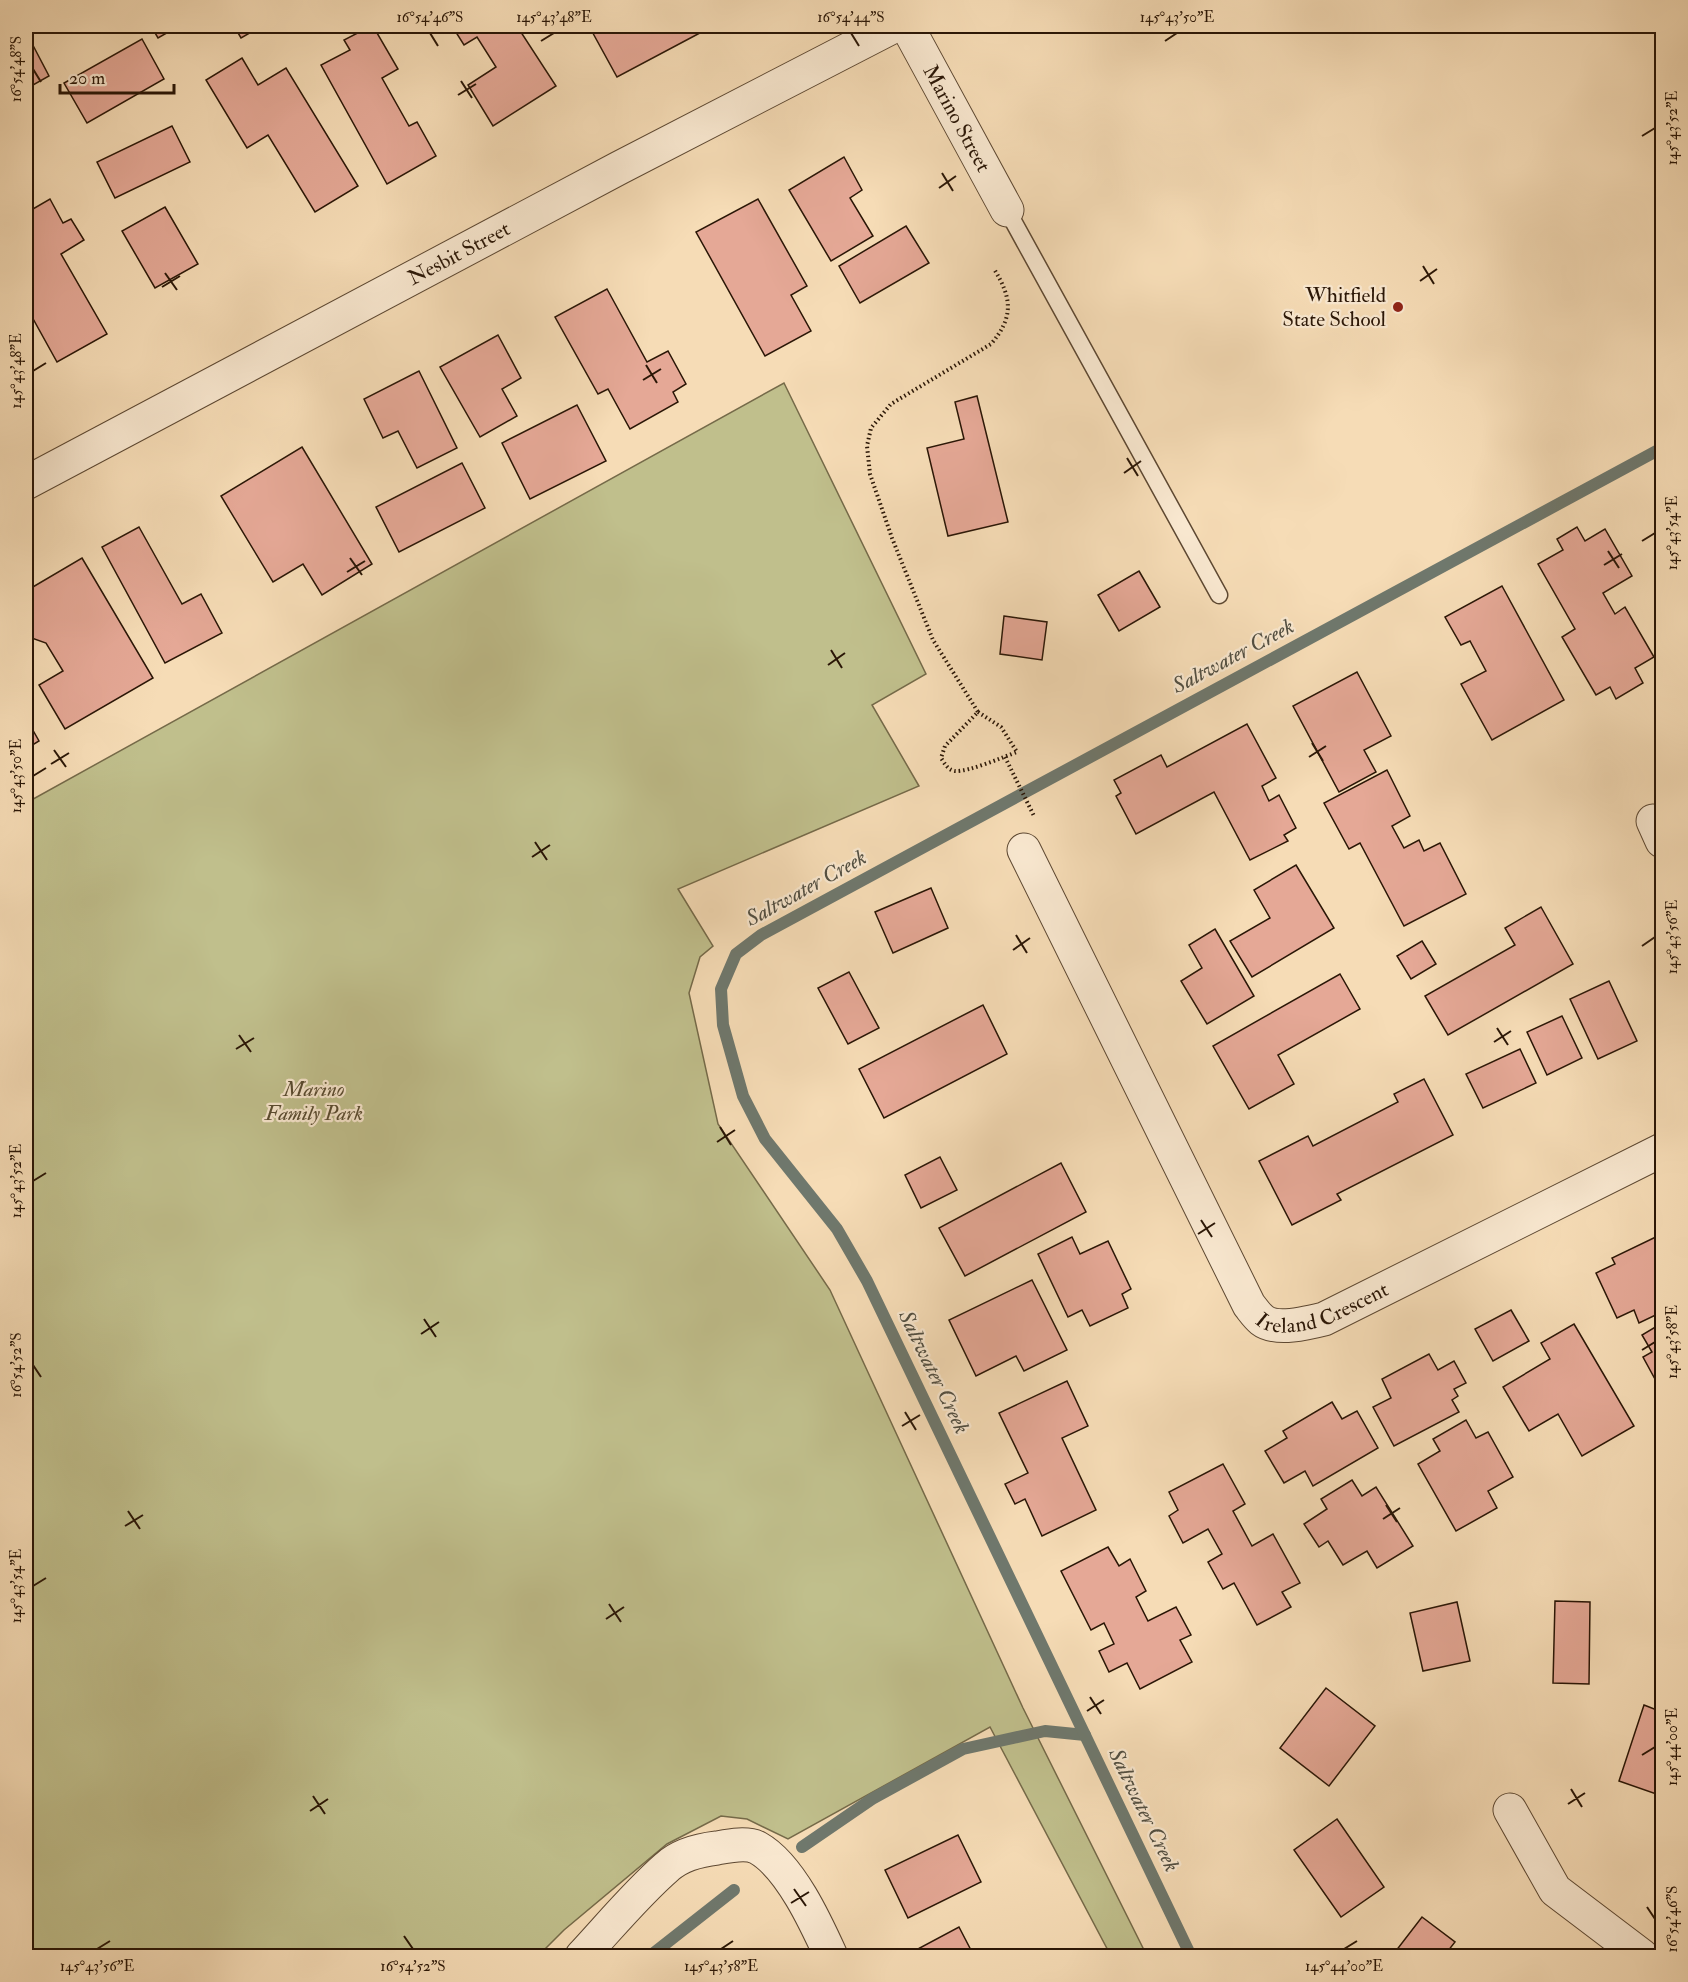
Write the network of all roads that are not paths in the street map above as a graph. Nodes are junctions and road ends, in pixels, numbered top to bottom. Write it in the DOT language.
graph roads {
  1 [pos="894,26"];
  2 [pos="908,26"];
  3 [pos="1007,210"];
  4 [pos="26,483"];
  5 [pos="1219,595"];
  6 [pos="1023,850"];
  7 [pos="1662,1150"];
  8 [pos="1510,1810"];
  9 [pos="582,1956"];
  10 [pos="831,1956"];
  11 [pos="1642,1956"];
  1 -- 4 [label="street, Nesbit Street"];
  2 -- 3 [label="street, Marino Street"];
  3 -- 5 [label="lane"];
  6 -- 7 [label="street, Ireland Crescent"];
  8 -- 11 [label="street"];
  9 -- 10 [label="street"];
}
